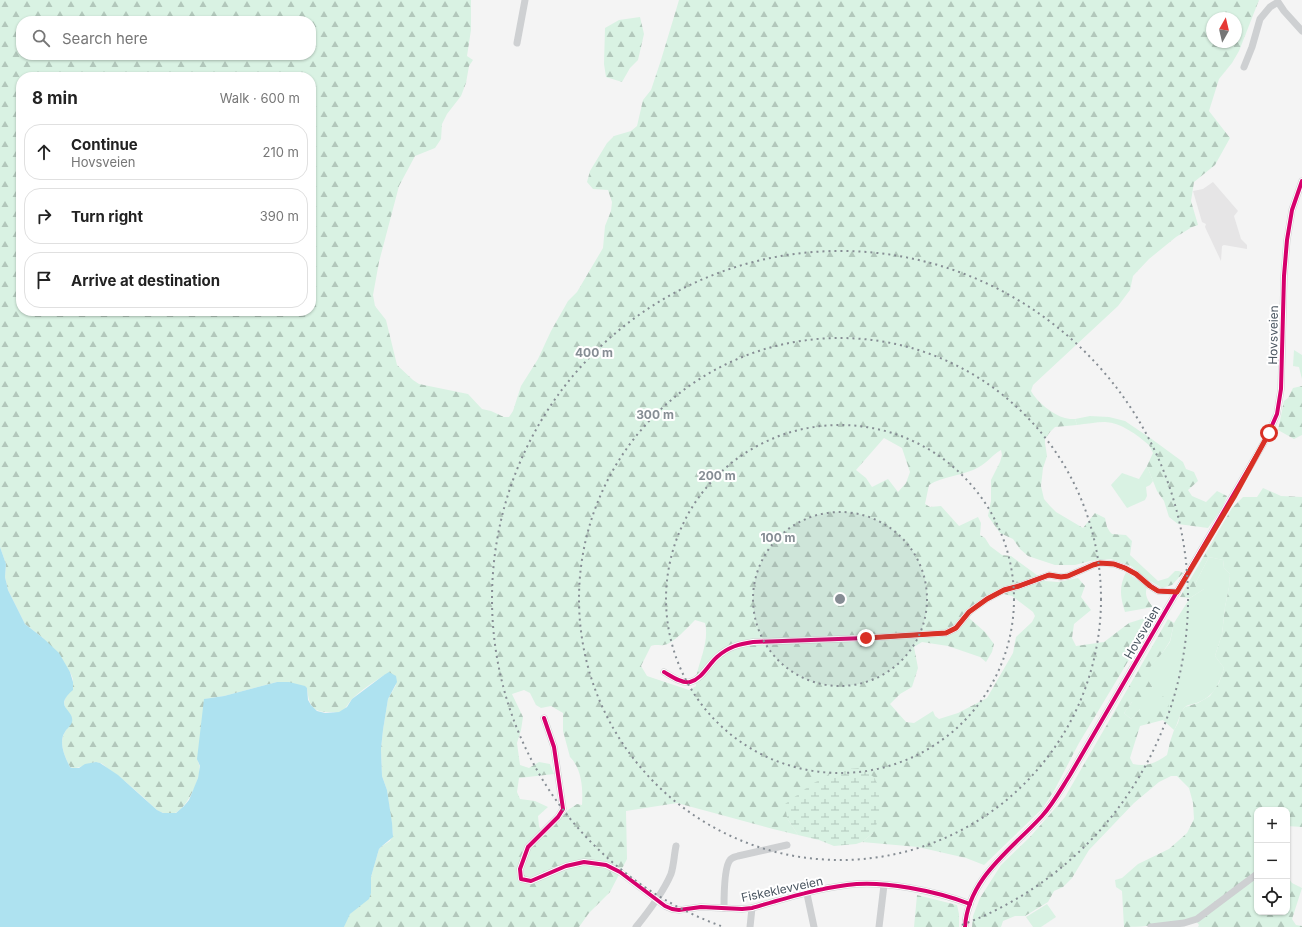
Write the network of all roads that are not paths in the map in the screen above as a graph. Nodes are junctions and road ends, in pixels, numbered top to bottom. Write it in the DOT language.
graph roads {
  1 [pos="525,0"];
  2 [pos="1278,1"];
  3 [pos="1302,31"];
  4 [pos="516,43"];
  5 [pos="1244,67"];
  6 [pos="1302,181"];
  7 [pos="1177,592"];
  8 [pos="664,672"];
  9 [pos="544,718"];
  10 [pos="787,845"];
  11 [pos="676,846"];
  12 [pos="1254,876"];
  13 [pos="884,885"];
  14 [pos="806,894"];
  15 [pos="656,900"];
  16 [pos="970,904"];
  17 [pos="724,908"];
  18 [pos="752,908"];
  19 [pos="636,927"];
  20 [pos="750,927"];
  21 [pos="814,927"];
  22 [pos="879,927"];
  23 [pos="964,927"];
  24 [pos="1152,927"];
  1 -- 4 [label="street"];
  2 -- 3 [label="street"];
  2 -- 5 [label="street"];
  6 -- 7 [label="street, Hovsveien"];
  7 -- 8 [label="street"];
  7 -- 16 [label="street, Hovsveien"];
  9 -- 15 [label="street, Fiskeklevveien"];
  10 -- 17 [label="street, Fiskeklevveien"];
  11 -- 15 [label="street"];
  12 -- 24 [label="street"];
  13 -- 14 [label="street, Fiskeklevveien"];
  13 -- 16 [label="street, Fiskeklevveien"];
  13 -- 22 [label="street"];
  14 -- 18 [label="street, Fiskeklevveien"];
  14 -- 21 [label="street, Fiskeklevveien"];
  15 -- 17 [label="street, Fiskeklevveien"];
  15 -- 19 [label="street"];
  16 -- 23 [label="street, Hovsveien"];
  17 -- 18 [label="street, Fiskeklevveien"];
  18 -- 20 [label="street"];
}
